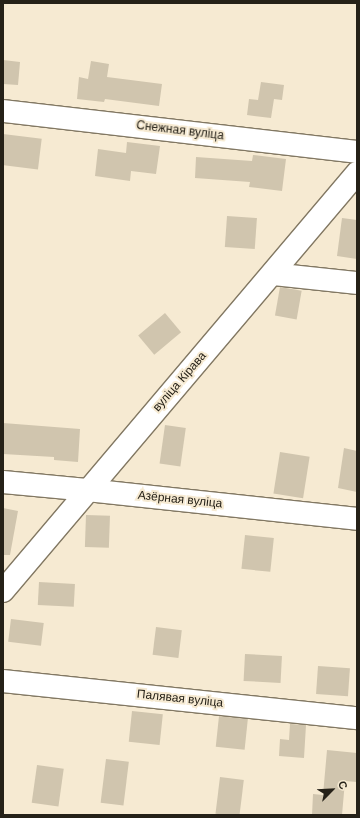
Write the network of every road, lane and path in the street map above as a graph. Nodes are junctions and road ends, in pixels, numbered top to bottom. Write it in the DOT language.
graph roads {
  1 [pos="3,111"];
  2 [pos="357,152"];
  3 [pos="357,173"];
  4 [pos="273,274"];
  5 [pos="357,283"];
  6 [pos="3,482"];
  7 [pos="87,490"];
  8 [pos="357,519"];
  9 [pos="3,591"];
  10 [pos="3,681"];
  11 [pos="357,718"];
  1 -- 2 [label="street, Снежная вуліца"];
  3 -- 4 [label="street, вуліца Кірава"];
  4 -- 5 [label="street"];
  4 -- 7 [label="street, вуліца Кірава"];
  6 -- 7 [label="street, Азёрная вуліца"];
  7 -- 8 [label="street, Азёрная вуліца"];
  7 -- 9 [label="street, вуліца Кірава"];
  10 -- 11 [label="street, Палявая вуліца"];
}
